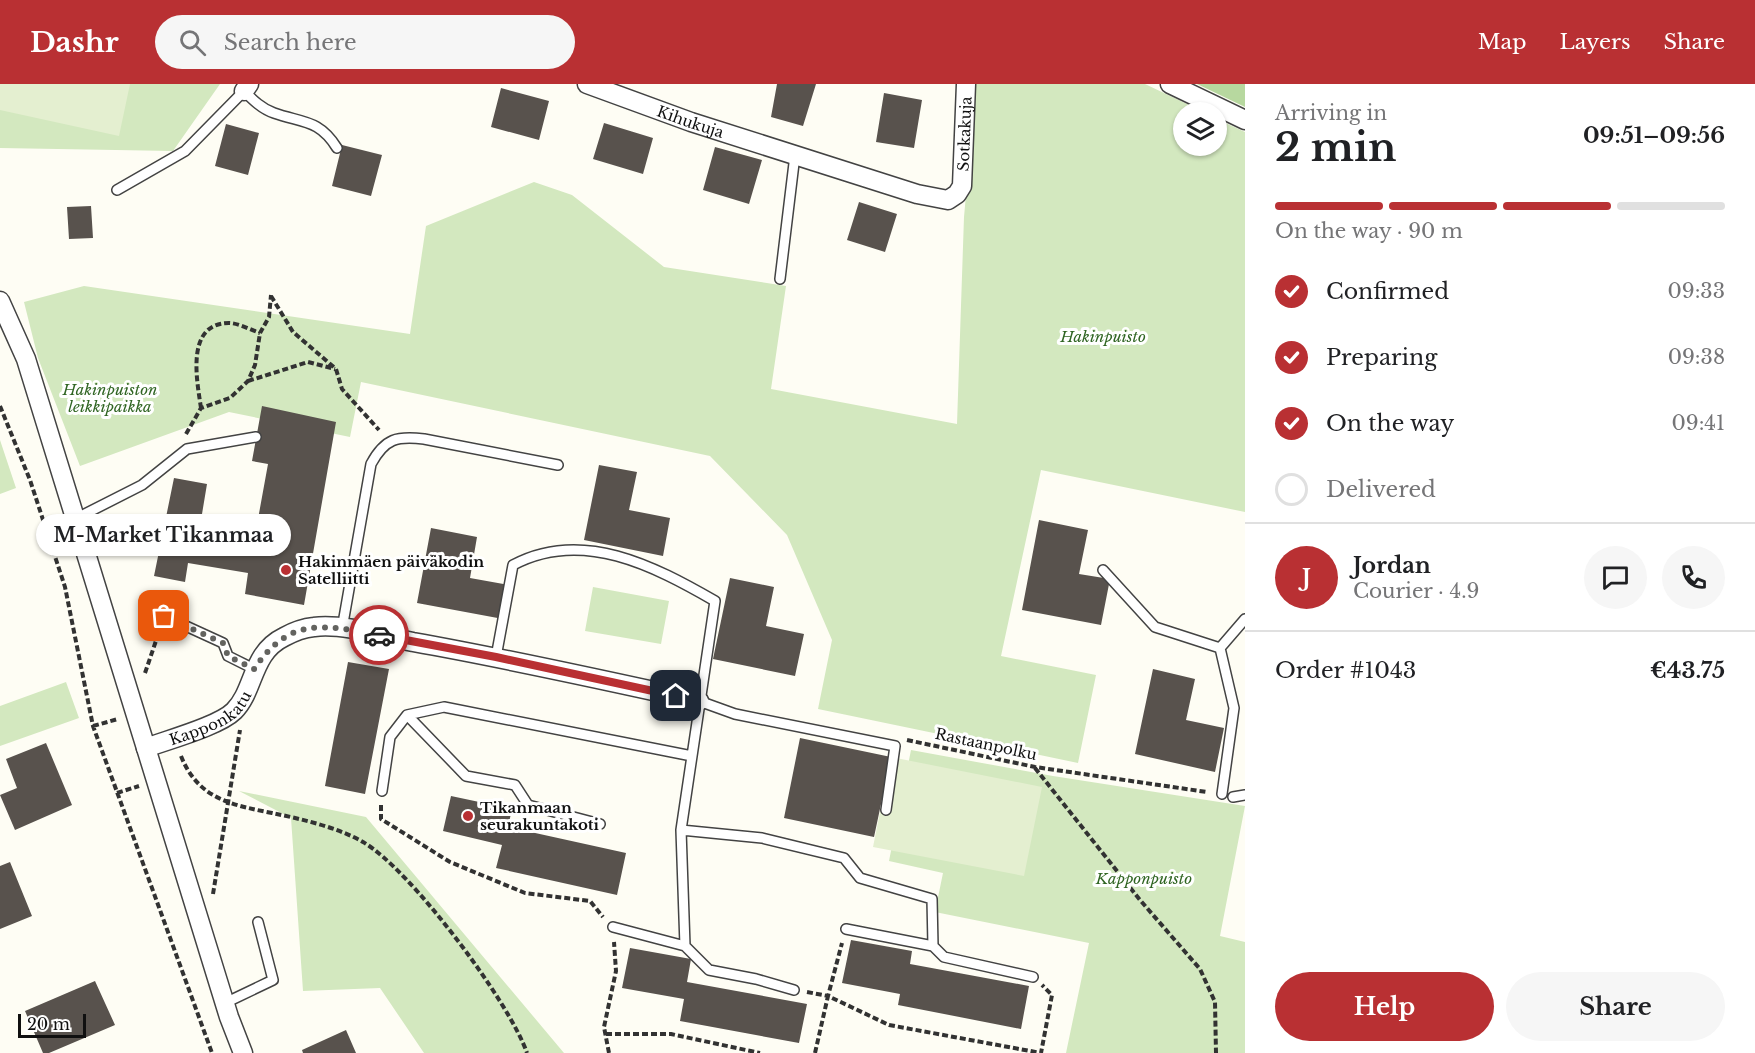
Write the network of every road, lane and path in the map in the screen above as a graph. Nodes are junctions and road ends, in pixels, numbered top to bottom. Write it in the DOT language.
graph roads {
  1 [pos="587,84"];
  2 [pos="966,84"];
  3 [pos="1170,84"];
  4 [pos="247,88"];
  5 [pos="1245,120"];
  6 [pos="337,148"];
  7 [pos="795,155"];
  8 [pos="962,186"];
  9 [pos="117,189"];
  10 [pos="780,279"];
  11 [pos="0,301"];
  12 [pos="260,333"];
  13 [pos="336,369"];
  14 [pos="248,381"];
  15 [pos="0,406"];
  16 [pos="201,408"];
  17 [pos="256,437"];
  18 [pos="389,441"];
  19 [pos="187,449"];
  20 [pos="558,465"];
  21 [pos="75,519"];
  22 [pos="1103,570"];
  23 [pos="164,616"];
  24 [pos="1245,619"];
  25 [pos="342,629"];
  26 [pos="1220,648"];
  27 [pos="496,657"];
  28 [pos="254,669"];
  29 [pos="144,674"];
  30 [pos="699,701"];
  31 [pos="407,715"];
  32 [pos="241,726"];
  33 [pos="174,737"];
  34 [pos="903,739"];
  35 [pos="146,748"];
  36 [pos="692,756"];
  37 [pos="1035,767"];
  38 [pos="382,791"];
  39 [pos="1222,794"];
  40 [pos="1245,795"];
  41 [pos="1233,797"];
  42 [pos="228,804"];
  43 [pos="886,810"];
  44 [pos="600,824"];
  45 [pos="681,830"];
  46 [pos="211,903"];
  47 [pos="258,922"];
  48 [pos="613,927"];
  49 [pos="846,929"];
  50 [pos="685,946"];
  51 [pos="933,946"];
  52 [pos="216,975"];
  53 [pos="1033,976"];
  54 [pos="187,984"];
  55 [pos="794,990"];
  56 [pos="828,996"];
  57 [pos="225,1003"];
  58 [pos="606,1034"];
  59 [pos="212,1053"];
  60 [pos="243,1053"];
  61 [pos="527,1053"];
  62 [pos="609,1053"];
  63 [pos="760,1053"];
  64 [pos="815,1053"];
  65 [pos="1216,1053"];
  1 -- 7 [label="street, Kihukuja"];
  2 -- 8 [label="street, Sotkakuja"];
  3 -- 5 [label="street"];
  4 -- 6 [label="lane"];
  4 -- 9 [label="lane"];
  7 -- 8 [label="street, Kihukuja"];
  7 -- 10 [label="lane"];
  11 -- 21 [label="street, Kapponkatu"];
  12 -- 13 [label="path"];
  12 -- 14 [label="path"];
  12 -- 16 [label="path"];
  13 -- 14 [label="path"];
  13 -- 18 [label="path"];
  14 -- 16 [label="path"];
  15 -- 54 [label="path"];
  16 -- 19 [label="path"];
  17 -- 19 [label="lane"];
  18 -- 20 [label="lane"];
  18 -- 25 [label="lane"];
  19 -- 21 [label="lane"];
  21 -- 35 [label="street, Kapponkatu"];
  22 -- 26 [label="lane"];
  23 -- 28 [label="lane"];
  23 -- 29 [label="path"];
  24 -- 26 [label="lane"];
  25 -- 27 [label="street, Kapponkatu"];
  25 -- 28 [label="street, Kapponkatu"];
  26 -- 39 [label="lane"];
  27 -- 30 [label="street, Kapponkatu"];
  27 -- 30 [label="lane"];
  28 -- 33 [label="street, Kapponkatu"];
  30 -- 36 [label="lane"];
  30 -- 43 [label="lane"];
  31 -- 36 [label="lane"];
  31 -- 38 [label="lane"];
  31 -- 44 [label="lane"];
  32 -- 42 [label="path"];
  33 -- 35 [label="street, Kapponkatu"];
  33 -- 42 [label="path"];
  34 -- 37 [label="path, Rastaanpolku"];
  35 -- 52 [label="street, Kapponkatu"];
  36 -- 45 [label="lane"];
  37 -- 39 [label="path, Rastaanpolku"];
  37 -- 65 [label="path"];
  38 -- 48 [label="path"];
  40 -- 41 [label="lane"];
  42 -- 46 [label="path"];
  42 -- 61 [label="path"];
  45 -- 50 [label="lane"];
  45 -- 51 [label="lane"];
  47 -- 57 [label="lane"];
  48 -- 50 [label="lane"];
  48 -- 58 [label="path"];
  49 -- 51 [label="lane"];
  49 -- 56 [label="path"];
  50 -- 55 [label="lane"];
  51 -- 53 [label="lane"];
  52 -- 54 [label="path"];
  52 -- 57 [label="street, Kapponkatu"];
  53 -- 56 [label="path"];
  54 -- 59 [label="path"];
  55 -- 56 [label="path"];
  56 -- 64 [label="path"];
  57 -- 60 [label="street, Kapponkatu"];
  58 -- 62 [label="path"];
  58 -- 63 [label="path"];
}
